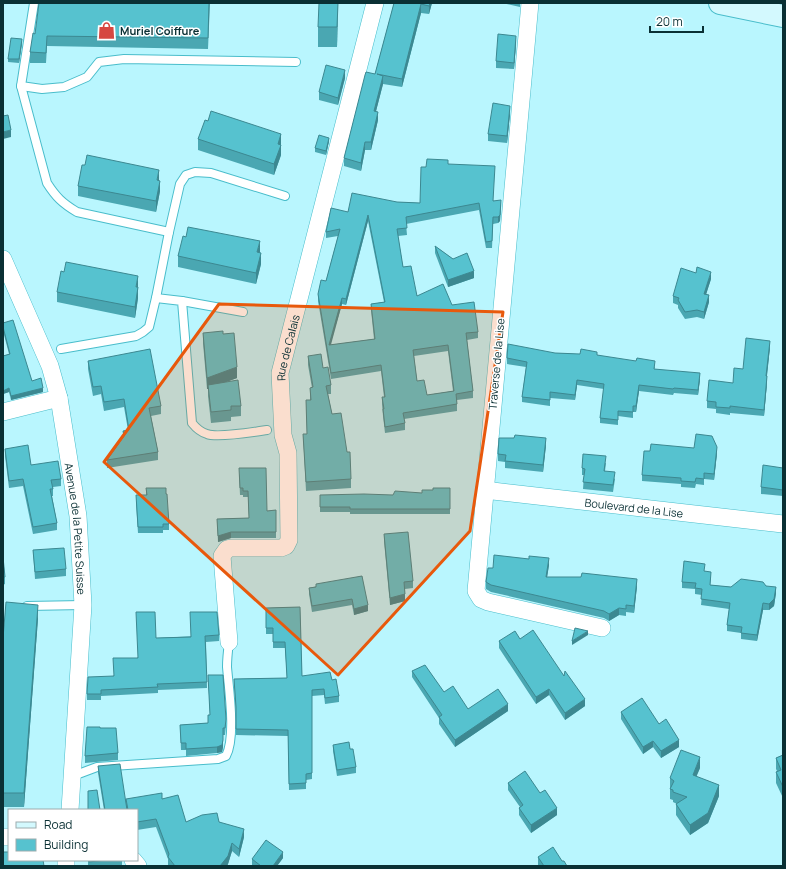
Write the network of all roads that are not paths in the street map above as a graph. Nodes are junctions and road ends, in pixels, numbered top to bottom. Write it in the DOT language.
graph roads {
  1 [pos="34,3"];
  2 [pos="375,3"];
  3 [pos="530,3"];
  4 [pos="720,3"];
  5 [pos="783,16"];
  6 [pos="296,62"];
  7 [pos="21,86"];
  8 [pos="285,196"];
  9 [pos="169,232"];
  10 [pos="3,259"];
  11 [pos="156,298"];
  12 [pos="182,301"];
  13 [pos="243,312"];
  14 [pos="62,349"];
  15 [pos="59,398"];
  16 [pos="3,412"];
  17 [pos="267,430"];
  18 [pos="484,490"];
  19 [pos="783,524"];
  20 [pos="83,605"];
  21 [pos="15,606"];
  22 [pos="602,628"];
  23 [pos="229,642"];
  24 [pos="73,776"];
  25 [pos="70,809"];
  1 -- 7 [label="lane"];
  2 -- 23 [label="street, Rue de Calais"];
  3 -- 18 [label="street, Traverse de la Lise"];
  4 -- 5 [label="main road"];
  6 -- 7 [label="lane"];
  7 -- 9 [label="lane"];
  8 -- 9 [label="lane"];
  9 -- 11 [label="lane"];
  10 -- 15 [label="street, Avenue de la Petite Suisse"];
  11 -- 12 [label="lane"];
  11 -- 14 [label="lane"];
  12 -- 13 [label="lane"];
  12 -- 17 [label="lane"];
  15 -- 16 [label="street"];
  15 -- 20 [label="street, Avenue de la Petite Suisse"];
  18 -- 19 [label="street, Boulevard de la Lise"];
  18 -- 22 [label="street, Traverse de la Lise"];
  20 -- 21 [label="lane"];
  20 -- 24 [label="street, Avenue de la Petite Suisse"];
  23 -- 24 [label="lane"];
  24 -- 25 [label="street, Avenue de la Petite Suisse"];
}
